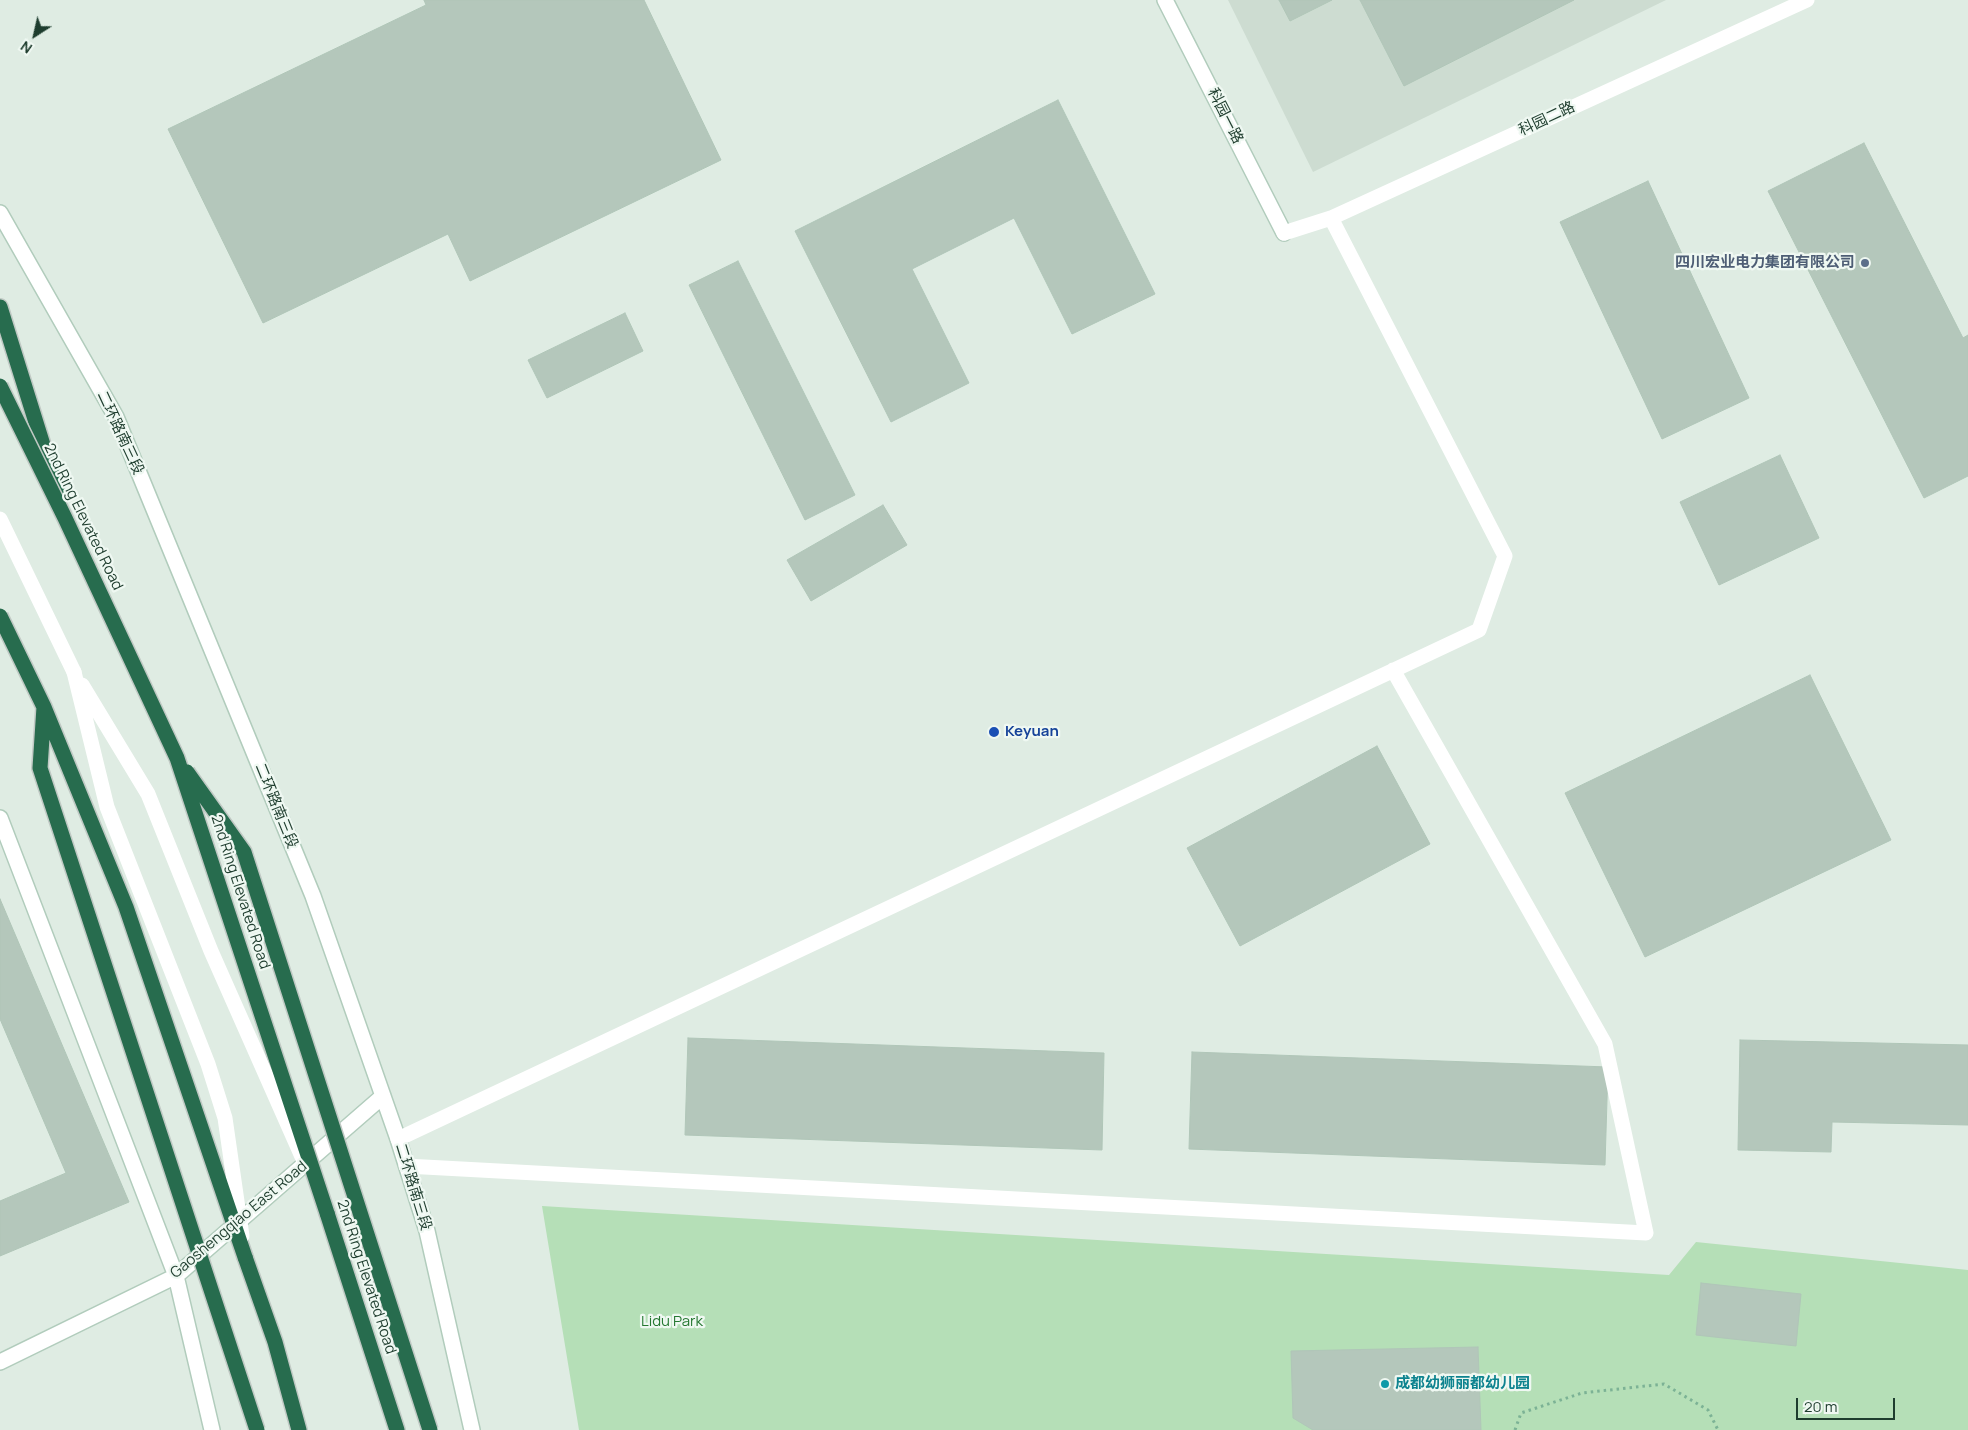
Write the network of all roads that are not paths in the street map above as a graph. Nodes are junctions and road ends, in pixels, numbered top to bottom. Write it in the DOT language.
graph roads {
  1 [pos="1165,0"];
  2 [pos="1807,0"];
  3 [pos="0,213"];
  4 [pos="1331,218"];
  5 [pos="1284,233"];
  6 [pos="0,307"];
  7 [pos="0,386"];
  8 [pos="66,518"];
  9 [pos="0,519"];
  10 [pos="0,616"];
  11 [pos="1393,670"];
  12 [pos="74,672"];
  13 [pos="44,707"];
  14 [pos="177,758"];
  15 [pos="0,818"];
  16 [pos="383,1096"];
  17 [pos="398,1139"];
  18 [pos="406,1166"];
  19 [pos="327,1213"];
  20 [pos="245,1256"];
  21 [pos="176,1276"];
  22 [pos="0,1362"];
  23 [pos="212,1430"];
  24 [pos="257,1430"];
  25 [pos="299,1430"];
  26 [pos="397,1430"];
  27 [pos="430,1430"];
  28 [pos="472,1430"];
  1 -- 5 [label="street, 科园一路"];
  2 -- 4 [label="street, 科园二路"];
  3 -- 16 [label="street, 二环路南三段"];
  4 -- 5 [label="street, 科园二路"];
  4 -- 11 [label="street"];
  6 -- 8 [label="highway, bridge"];
  7 -- 8 [label="highway, 2nd Ring Elevated Road, bridge"];
  8 -- 14 [label="highway, 2nd Ring Elevated Road, bridge"];
  9 -- 12 [label="street"];
  10 -- 13 [label="highway, bridge"];
  11 -- 17 [label="street"];
  11 -- 18 [label="street"];
  12 -- 19 [label="street, bridge"];
  12 -- 20 [label="street, bridge"];
  13 -- 20 [label="highway, bridge"];
  13 -- 24 [label="highway, bridge"];
  14 -- 19 [label="highway, 2nd Ring Elevated Road, bridge"];
  14 -- 27 [label="highway, bridge"];
  15 -- 21 [label="street"];
  16 -- 17 [label="street, 二环路南三段"];
  16 -- 21 [label="street, Gaoshengqiao East Road"];
  17 -- 18 [label="street, 二环路南三段"];
  18 -- 28 [label="street, 二环路南三段"];
  19 -- 26 [label="highway, 2nd Ring Elevated Road"];
  20 -- 25 [label="highway"];
  21 -- 22 [label="street, Gaoshengqiao East Road"];
  21 -- 23 [label="street"];
}
